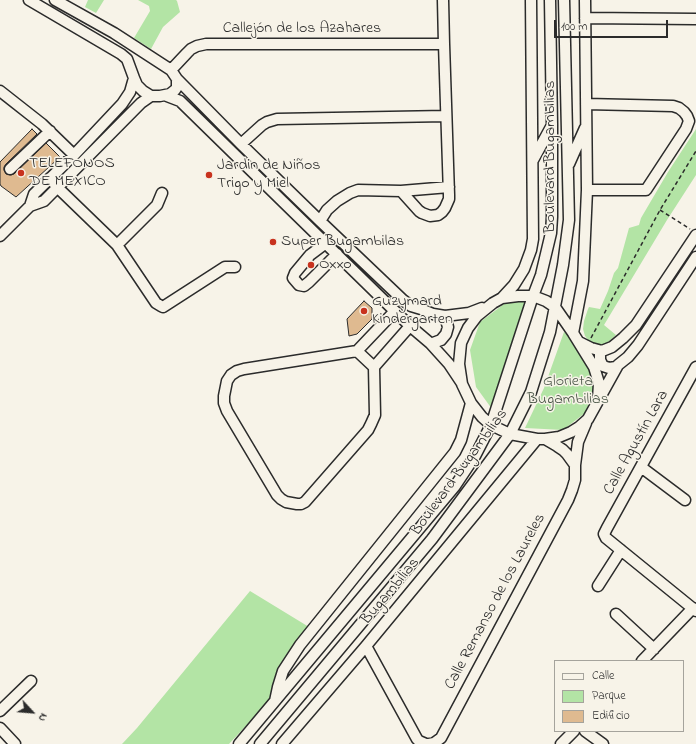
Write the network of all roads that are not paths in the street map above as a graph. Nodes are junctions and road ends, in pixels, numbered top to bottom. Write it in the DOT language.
graph roads {
  1 [pos="29,0"];
  2 [pos="54,0"];
  3 [pos="443,0"];
  4 [pos="531,0"];
  5 [pos="550,0"];
  6 [pos="564,0"];
  7 [pos="585,0"];
  8 [pos="585,18"];
  9 [pos="696,19"];
  10 [pos="444,44"];
  11 [pos="144,53"];
  12 [pos="130,66"];
  13 [pos="174,75"];
  14 [pos="134,78"];
  15 [pos="0,91"];
  16 [pos="151,96"];
  17 [pos="167,96"];
  18 [pos="586,104"];
  19 [pos="446,116"];
  20 [pos="552,125"];
  21 [pos="587,126"];
  22 [pos="50,131"];
  23 [pos="242,144"];
  24 [pos="74,155"];
  25 [pos="532,161"];
  26 [pos="568,166"];
  27 [pos="10,169"];
  28 [pos="50,178"];
  29 [pos="57,187"];
  30 [pos="448,187"];
  31 [pos="587,190"];
  32 [pos="401,191"];
  33 [pos="162,193"];
  34 [pos="30,206"];
  35 [pos="320,221"];
  36 [pos="693,232"];
  37 [pos="0,236"];
  38 [pos="326,243"];
  39 [pos="117,245"];
  40 [pos="337,254"];
  41 [pos="696,257"];
  42 [pos="235,267"];
  43 [pos="675,268"];
  44 [pos="685,274"];
  45 [pos="534,296"];
  46 [pos="498,301"];
  47 [pos="555,307"];
  48 [pos="395,311"];
  49 [pos="445,316"];
  50 [pos="410,326"];
  51 [pos="579,340"];
  52 [pos="430,343"];
  53 [pos="357,351"];
  54 [pos="602,351"];
  55 [pos="618,365"];
  56 [pos="374,367"];
  57 [pos="696,367"];
  58 [pos="462,384"];
  59 [pos="598,400"];
  60 [pos="471,403"];
  61 [pos="588,419"];
  62 [pos="491,425"];
  63 [pos="510,434"];
  64 [pos="541,439"];
  65 [pos="575,465"];
  66 [pos="641,467"];
  67 [pos="685,500"];
  68 [pos="621,550"];
  69 [pos="598,586"];
  70 [pos="694,610"];
  71 [pos="616,614"];
  72 [pos="366,646"];
  73 [pos="654,649"];
  74 [pos="643,660"];
  75 [pos="31,680"];
  76 [pos="272,705"];
  77 [pos="0,711"];
  78 [pos="0,728"];
  79 [pos="573,732"];
  80 [pos="586,732"];
  81 [pos="417,741"];
  82 [pos="440,741"];
  83 [pos="15,744"];
  84 [pos="239,744"];
  85 [pos="259,744"];
  86 [pos="282,744"];
  87 [pos="427,744"];
  88 [pos="561,744"];
  89 [pos="603,744"];
  1 -- 12 [label="street"];
  2 -- 11 [label="street"];
  3 -- 10 [label="street"];
  4 -- 25 [label="street, Boulevard Bugambilias"];
  5 -- 20 [label="street, Boulevard Bugambilias"];
  6 -- 26 [label="street, Boulevard Bugambilias"];
  7 -- 8 [label="street"];
  8 -- 9 [label="street"];
  8 -- 18 [label="street"];
  10 -- 13 [label="street, Callejón de los Azahares"];
  10 -- 19 [label="street"];
  11 -- 12 [label="street"];
  11 -- 13 [label="street"];
  12 -- 14 [label="street"];
  13 -- 17 [label="street, Callejón de los Azahares"];
  13 -- 23 [label="street"];
  14 -- 16 [label="street"];
  14 -- 24 [label="street"];
  15 -- 22 [label="street"];
  16 -- 17 [label="street"];
  16 -- 29 [label="street"];
  17 -- 38 [label="street"];
  18 -- 21 [label="street"];
  18 -- 31 [label="street"];
  19 -- 23 [label="street"];
  19 -- 30 [label="street"];
  20 -- 25 [label="street"];
  20 -- 45 [label="street, Boulevard Bugambilias"];
  21 -- 26 [label="street"];
  21 -- 31 [label="street"];
  22 -- 24 [label="street"];
  22 -- 27 [label="street"];
  23 -- 35 [label="street"];
  24 -- 28 [label="street"];
  25 -- 46 [label="street, Boulevard Bugambilias"];
  26 -- 47 [label="street, Boulevard Bugambilias"];
  28 -- 29 [label="street"];
  28 -- 34 [label="street"];
  29 -- 34 [label="street"];
  29 -- 39 [label="street"];
  30 -- 32 [label="street"];
  30 -- 32 [label="street"];
  31 -- 51 [label="street"];
  32 -- 35 [label="street"];
  33 -- 39 [label="street"];
  34 -- 37 [label="street"];
  35 -- 49 [label="street"];
  36 -- 43 [label="street"];
  38 -- 40 [label="street"];
  38 -- 40 [label="street"];
  39 -- 42 [label="street"];
  40 -- 48 [label="street"];
  41 -- 44 [label="street, Calle Remanso de los Laureles"];
  43 -- 44 [label="street"];
  43 -- 54 [label="street"];
  44 -- 55 [label="street, Calle Remanso de los Laureles"];
  45 -- 46 [label="street"];
  45 -- 47 [label="street"];
  45 -- 62 [label="street, Boulevard Bugambilias"];
  46 -- 49 [label="street"];
  46 -- 58 [label="street, Boulevard Bugambilias"];
  47 -- 51 [label="street"];
  47 -- 63 [label="street, Boulevard Bugambilias"];
  48 -- 50 [label="street"];
  48 -- 53 [label="street"];
  49 -- 52 [label="street"];
  50 -- 52 [label="street"];
  50 -- 56 [label="street"];
  51 -- 54 [label="street"];
  51 -- 59 [label="street"];
  52 -- 58 [label="street"];
  53 -- 56 [label="street"];
  53 -- 56 [label="street"];
  54 -- 55 [label="street"];
  55 -- 59 [label="street, Calle Remanso de los Laureles"];
  57 -- 66 [label="street, Calle Agustín Lara"];
  58 -- 60 [label="street"];
  59 -- 61 [label="street, Calle Remanso de los Laureles"];
  60 -- 62 [label="street"];
  60 -- 76 [label="street, Boulevard Bugambilias"];
  61 -- 64 [label="street"];
  61 -- 65 [label="street, Calle Remanso de los Laureles"];
  62 -- 63 [label="street"];
  62 -- 76 [label="street, Boulevard Bugambilias"];
  63 -- 64 [label="street"];
  63 -- 85 [label="street, Boulevard Bugambilias"];
  64 -- 65 [label="street"];
  64 -- 72 [label="street, Bugambilias"];
  65 -- 82 [label="street, Calle Remanso de los Laureles"];
  66 -- 67 [label="street"];
  66 -- 68 [label="street, Calle Agustín Lara"];
  68 -- 69 [label="street"];
  68 -- 70 [label="street"];
  70 -- 73 [label="street"];
  71 -- 73 [label="street"];
  72 -- 81 [label="street, Calle Remanso de los Laureles"];
  72 -- 86 [label="street, Bugambilias"];
  73 -- 74 [label="street"];
  75 -- 77 [label="street"];
  76 -- 84 [label="street, Boulevard Bugambilias"];
  76 -- 85 [label="street"];
  78 -- 83 [label="street"];
  79 -- 88 [label="street"];
  80 -- 89 [label="street"];
  81 -- 87 [label="street, Calle Remanso de los Laureles"];
  82 -- 87 [label="street, Calle Remanso de los Laureles"];
}
